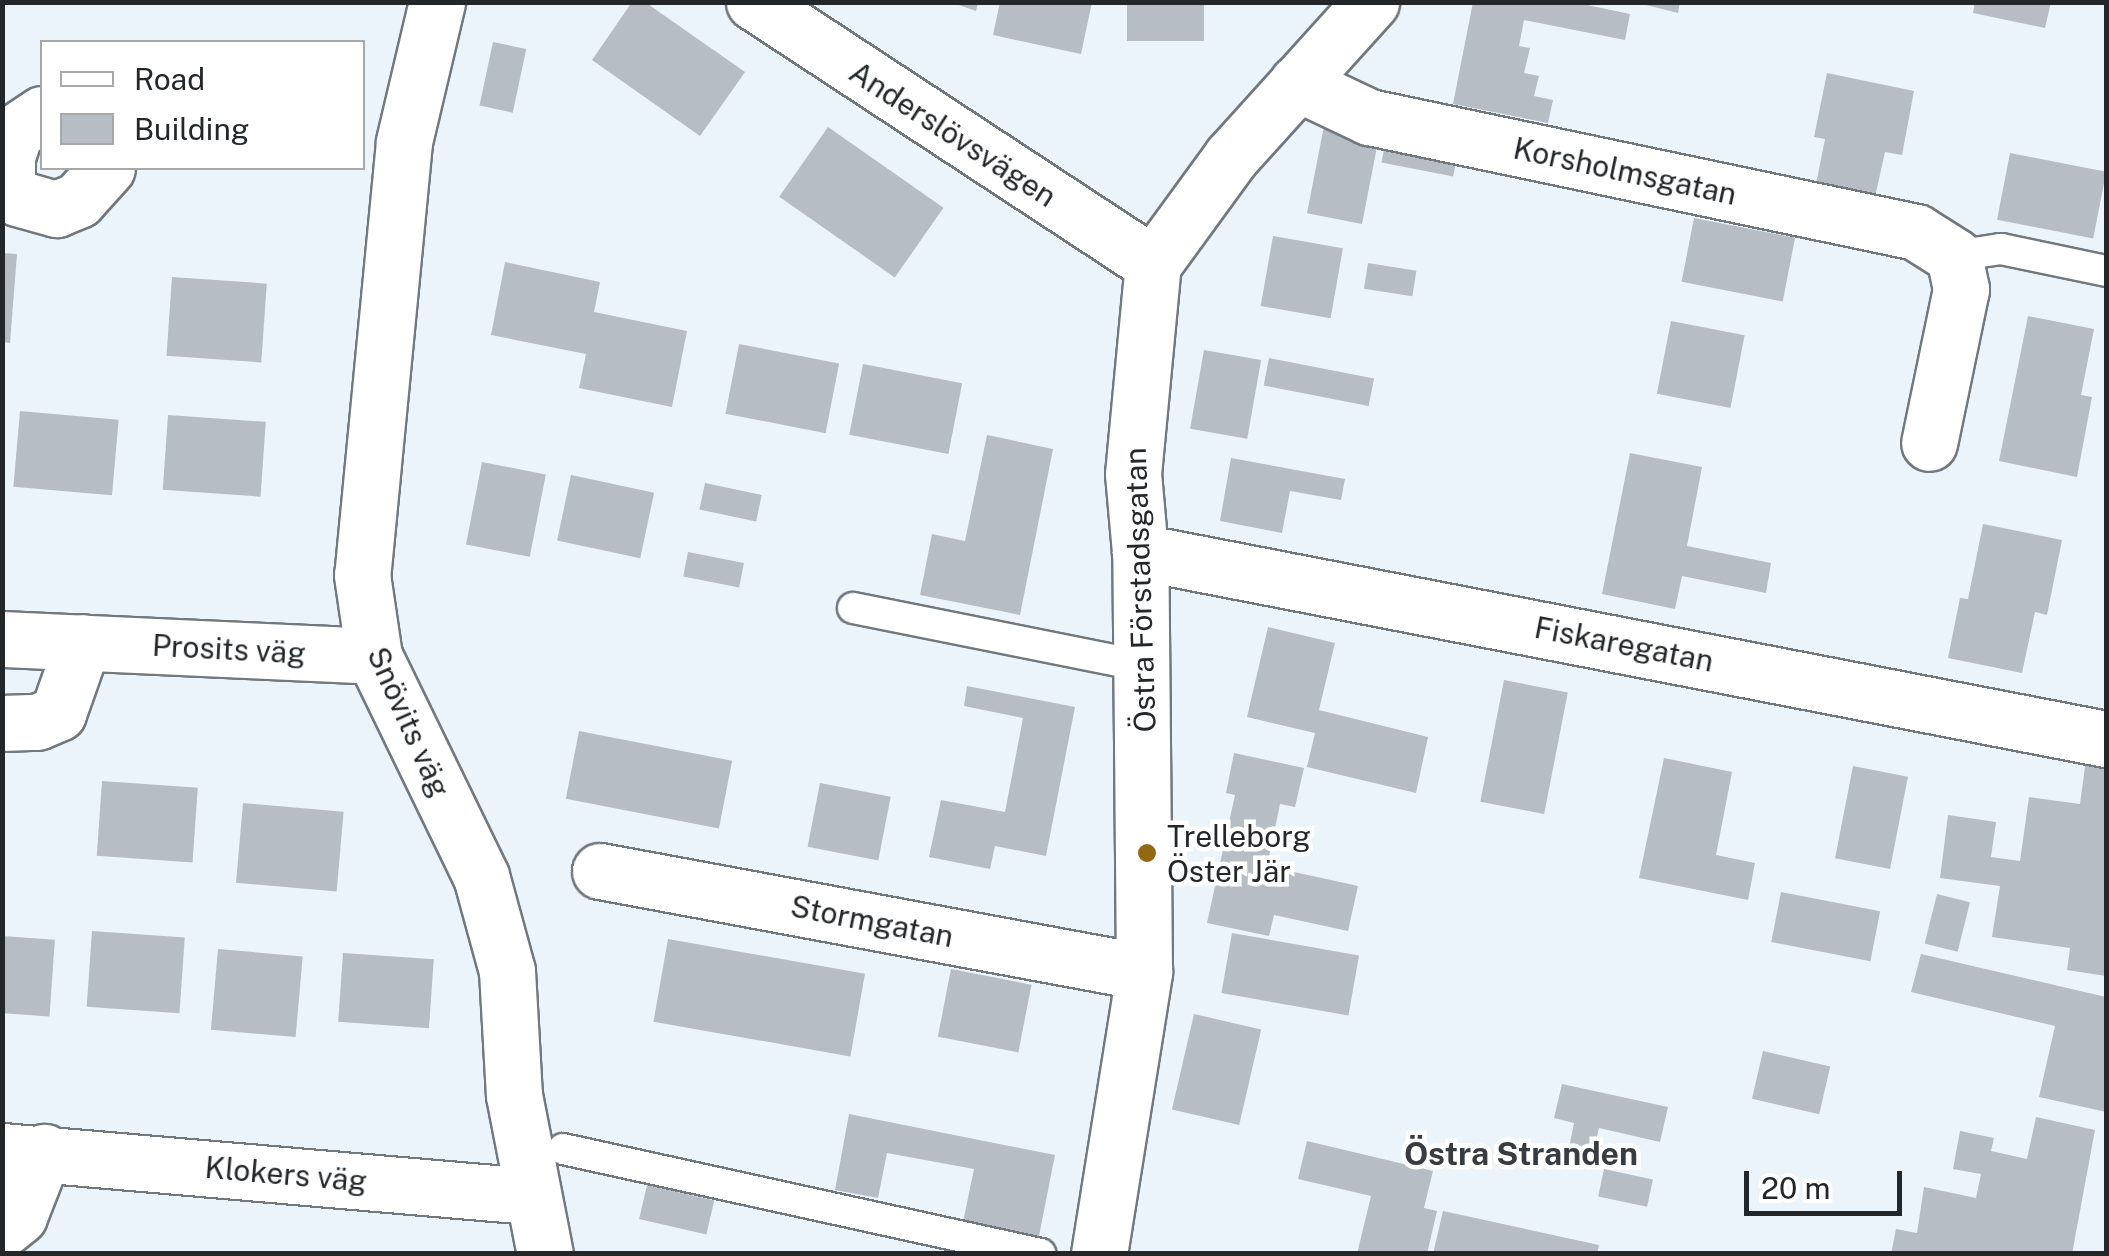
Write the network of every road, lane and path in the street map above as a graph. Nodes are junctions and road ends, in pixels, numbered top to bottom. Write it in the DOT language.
graph roads {
  1 [pos="437,2"];
  2 [pos="754,2"];
  3 [pos="1371,2"];
  4 [pos="1297,83"];
  5 [pos="40,115"];
  6 [pos="383,140"];
  7 [pos="105,170"];
  8 [pos="1954,256"];
  9 [pos="1154,264"];
  10 [pos="2106,271"];
  11 [pos="1929,443"];
  12 [pos="1140,552"];
  13 [pos="853,608"];
  14 [pos="2,638"];
  15 [pos="83,642"];
  16 [pos="374,656"];
  17 [pos="1142,666"];
  18 [pos="2,723"];
  19 [pos="2106,739"];
  20 [pos="600,871"];
  21 [pos="1144,972"];
  22 [pos="563,1149"];
  23 [pos="23,1152"];
  24 [pos="529,1196"];
  25 [pos="2,1230"];
  26 [pos="545,1254"];
  27 [pos="1041,1254"];
  28 [pos="1100,1254"];
  1 -- 6 [label="street, Snövits väg"];
  2 -- 9 [label="street, Anderslövsvägen"];
  3 -- 4 [label="street"];
  4 -- 8 [label="street, Korsholmsgatan"];
  4 -- 9 [label="street"];
  5 -- 7 [label="street"];
  6 -- 16 [label="street, Snövits väg"];
  8 -- 10 [label="lane"];
  8 -- 11 [label="street"];
  9 -- 12 [label="street, Östra Förstadsgatan"];
  12 -- 17 [label="street, Östra Förstadsgatan"];
  12 -- 19 [label="street, Fiskaregatan"];
  13 -- 17 [label="lane"];
  14 -- 15 [label="street, Prosits väg"];
  15 -- 16 [label="street, Prosits väg"];
  15 -- 18 [label="street"];
  16 -- 24 [label="street, Snövits väg"];
  17 -- 21 [label="street, Östra Förstadsgatan"];
  20 -- 21 [label="street, Stormgatan"];
  21 -- 28 [label="street, Östra Förstadsgatan"];
  22 -- 27 [label="lane"];
  23 -- 24 [label="street, Klokers väg"];
  23 -- 25 [label="street, Klokers väg"];
  24 -- 26 [label="street, Snövits väg"];
}
